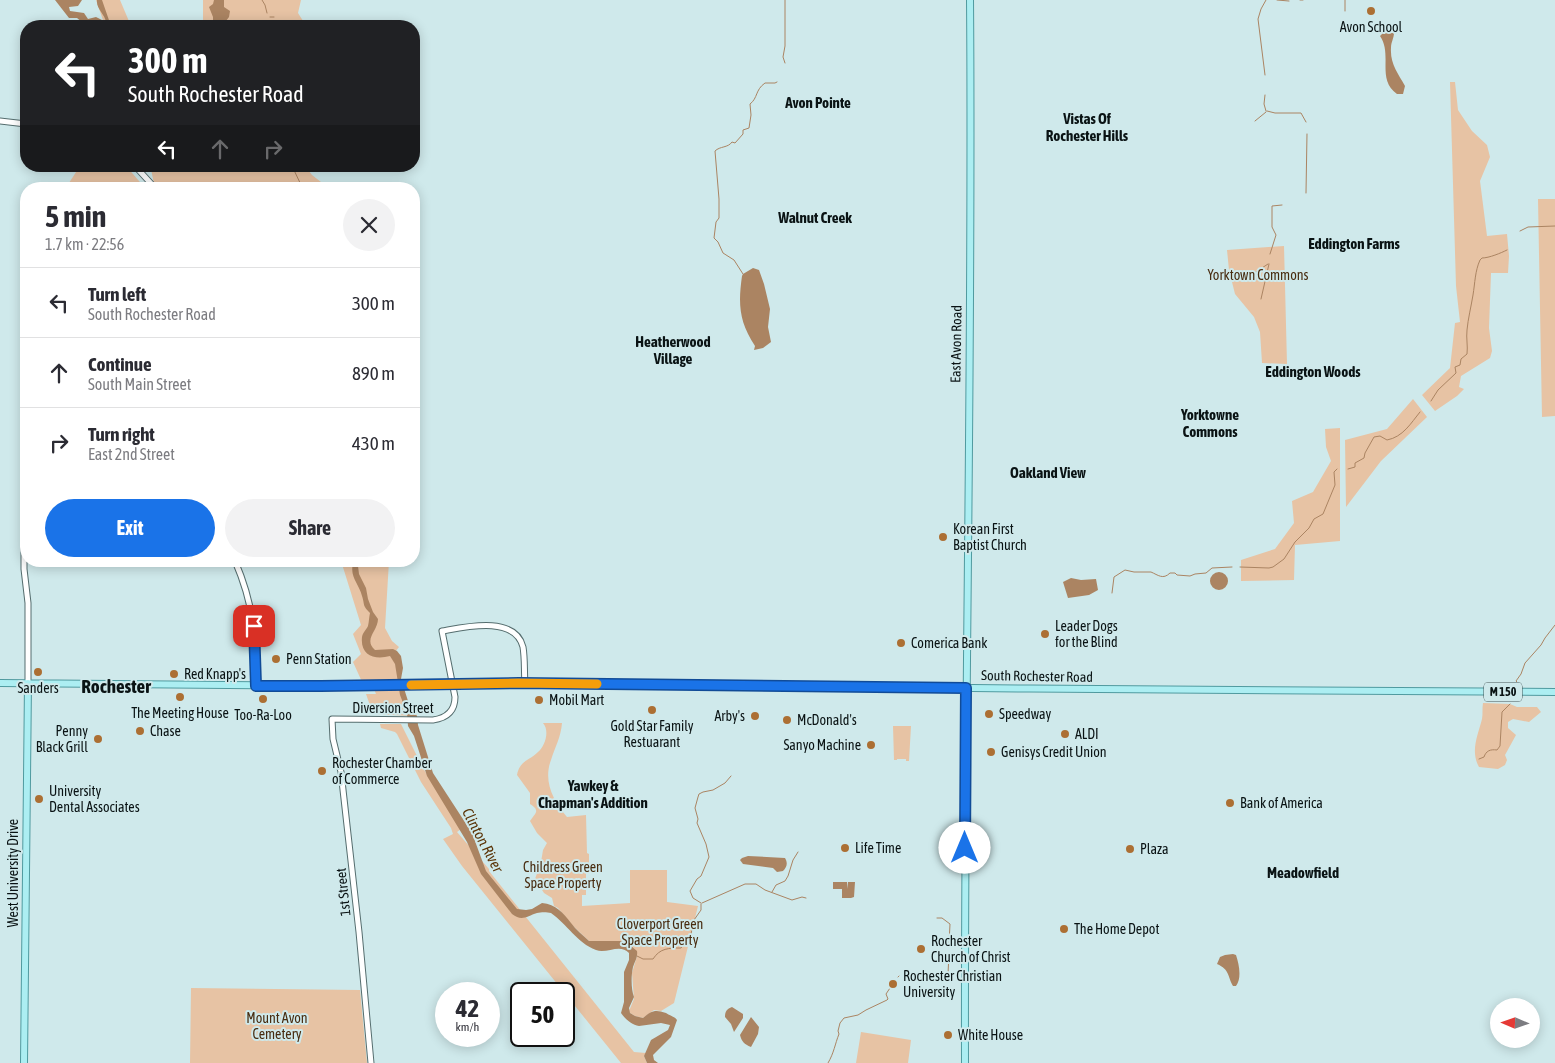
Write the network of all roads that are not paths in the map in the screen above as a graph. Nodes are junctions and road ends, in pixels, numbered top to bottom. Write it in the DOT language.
graph roads {
  1 [pos="970,0"];
  2 [pos="0,121"];
  3 [pos="20,123"];
  4 [pos="140,172"];
  5 [pos="150,182"];
  6 [pos="24,567"];
  7 [pos="237,567"];
  8 [pos="0,683"];
  9 [pos="28,683"];
  10 [pos="525,683"];
  11 [pos="256,686"];
  12 [pos="966,688"];
  13 [pos="1555,692"];
  14 [pos="332,719"];
  15 [pos="24,1063"];
  16 [pos="371,1063"];
  17 [pos="965,1063"];
  1 -- 12 [label="main road, East Avon Road"];
  2 -- 3 [label="street"];
  4 -- 5 [label="street"];
  6 -- 9 [label="street"];
  7 -- 11 [label="street"];
  8 -- 9 [label="main road, M 150"];
  9 -- 11 [label="main road, M 150"];
  9 -- 15 [label="main road, West University Drive"];
  10 -- 11 [label="main road, South Rochester Road / M 150, bridge"];
  10 -- 12 [label="main road, South Rochester Road / M 150"];
  10 -- 14 [label="street, Diversion Street"];
  12 -- 13 [label="main road, South Rochester Road / M 150"];
  12 -- 17 [label="main road, East Avon Road"];
  14 -- 16 [label="street, 1st Street"];
}
